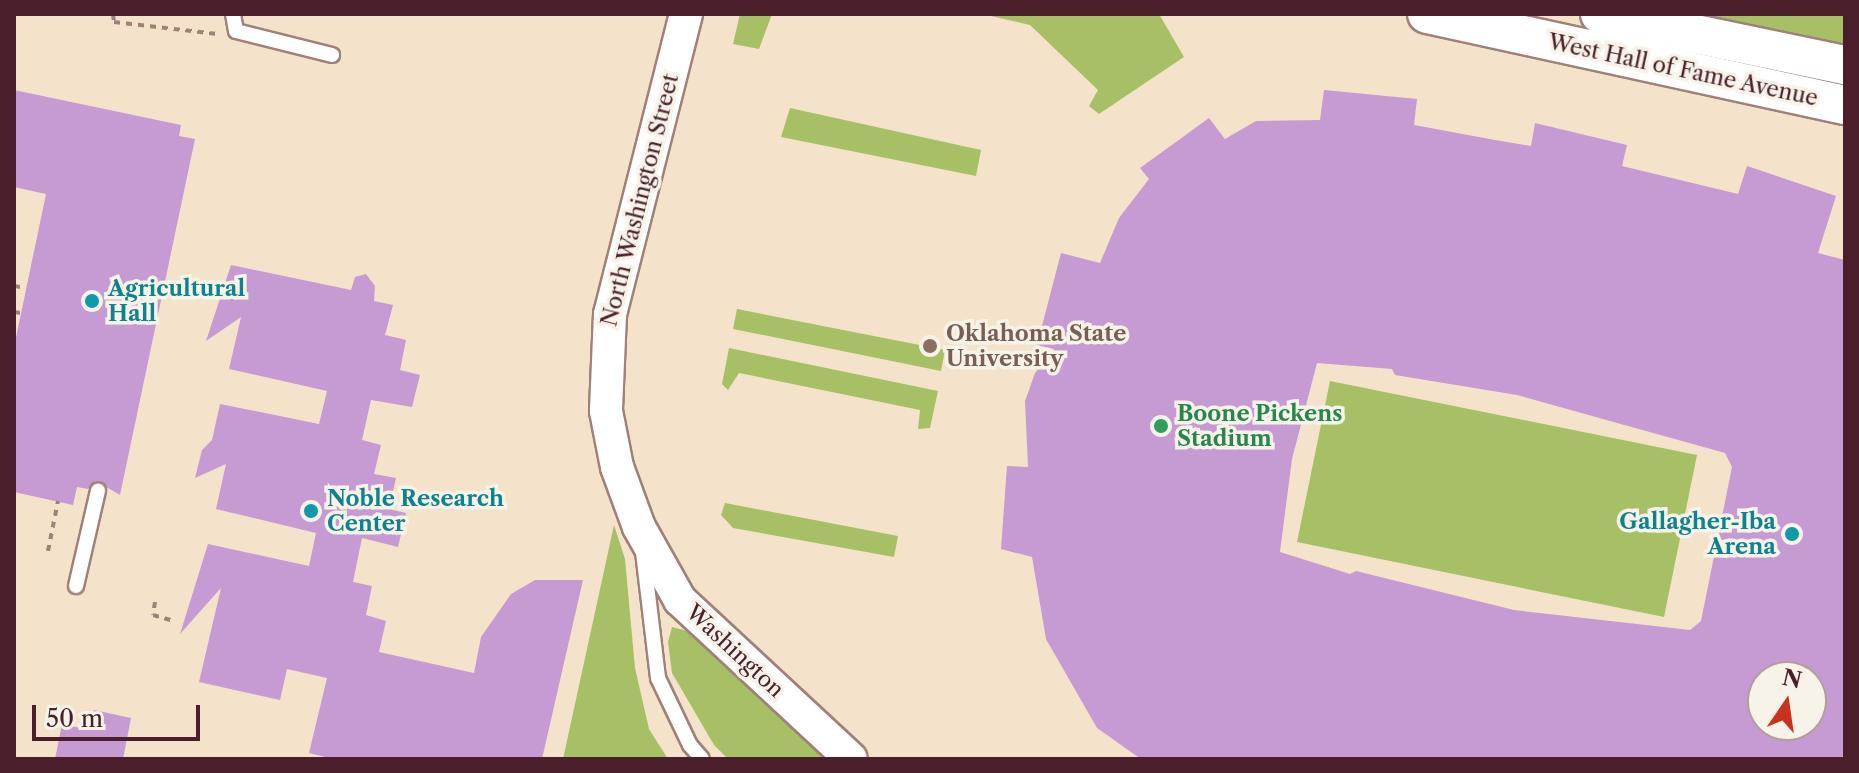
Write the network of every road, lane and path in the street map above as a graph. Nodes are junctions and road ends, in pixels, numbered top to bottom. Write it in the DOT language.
graph roads {
  1 [pos="113,14"];
  2 [pos="686,14"];
  3 [pos="1427,14"];
  4 [pos="1600,14"];
  5 [pos="233,20"];
  6 [pos="332,55"];
  7 [pos="1845,65"];
  8 [pos="1845,105"];
  9 [pos="14,286"];
  10 [pos="26,288"];
  11 [pos="14,312"];
  12 [pos="21,313"];
  13 [pos="98,491"];
  14 [pos="58,501"];
  15 [pos="639,527"];
  16 [pos="48,551"];
  17 [pos="76,586"];
  18 [pos="155,602"];
  19 [pos="171,620"];
  20 [pos="702,759"];
  21 [pos="851,759"];
  1 -- 5 [label="path"];
  2 -- 15 [label="street, North Washington Street"];
  3 -- 8 [label="main road, West Hall of Fame Avenue"];
  4 -- 7 [label="main road, West Hall of Fame Avenue"];
  5 -- 6 [label="lane"];
  9 -- 10 [label="path"];
  11 -- 12 [label="path"];
  13 -- 17 [label="lane"];
  14 -- 16 [label="path"];
  15 -- 20 [label="lane"];
  15 -- 21 [label="street, Washington"];
  18 -- 19 [label="path"];
}
